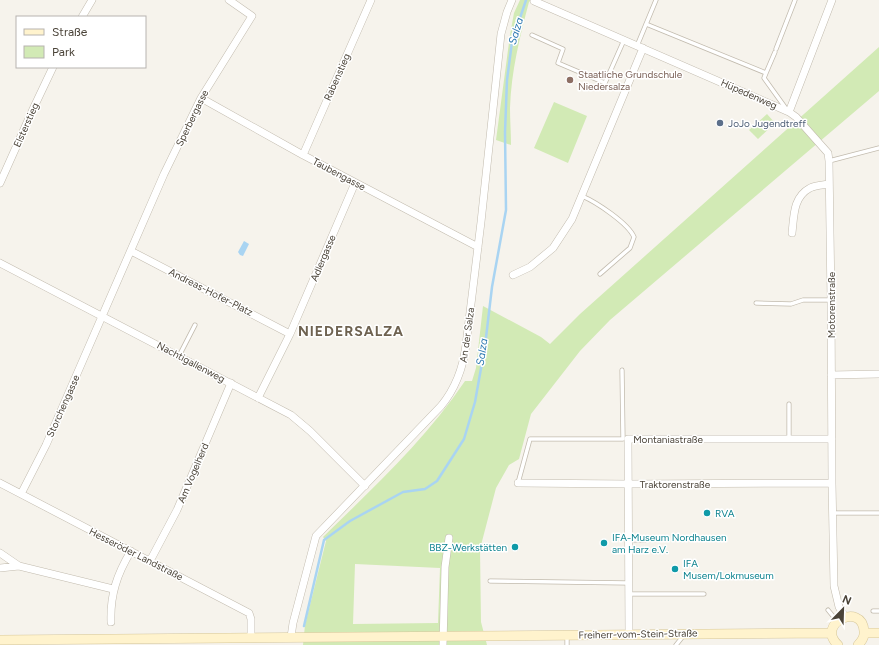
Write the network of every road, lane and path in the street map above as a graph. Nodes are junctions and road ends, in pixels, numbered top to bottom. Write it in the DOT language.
graph roads {
  1 [pos="92,0"];
  2 [pos="229,0"];
  3 [pos="371,0"];
  4 [pos="512,0"];
  5 [pos="656,0"];
  6 [pos="795,0"];
  7 [pos="832,0"];
  8 [pos="534,1"];
  9 [pos="83,16"];
  10 [pos="646,24"];
  11 [pos="532,35"];
  12 [pos="624,40"];
  13 [pos="640,47"];
  14 [pos="53,68"];
  15 [pos="766,73"];
  16 [pos="201,98"];
  17 [pos="789,112"];
  18 [pos="879,148"];
  19 [pos="303,155"];
  20 [pos="829,160"];
  21 [pos="0,183"];
  22 [pos="355,183"];
  23 [pos="829,184"];
  24 [pos="582,196"];
  25 [pos="792,233"];
  26 [pos="478,247"];
  27 [pos="131,251"];
  28 [pos="0,263"];
  29 [pos="600,274"];
  30 [pos="513,275"];
  31 [pos="831,300"];
  32 [pos="756,303"];
  33 [pos="103,316"];
  34 [pos="195,325"];
  35 [pos="290,334"];
  36 [pos="179,356"];
  37 [pos="622,370"];
  38 [pos="879,374"];
  39 [pos="831,375"];
  40 [pos="231,383"];
  41 [pos="258,398"];
  42 [pos="789,404"];
  43 [pos="625,439"];
  44 [pos="789,439"];
  45 [pos="832,439"];
  46 [pos="0,483"];
  47 [pos="832,483"];
  48 [pos="518,484"];
  49 [pos="628,484"];
  50 [pos="365,486"];
  51 [pos="21,494"];
  52 [pos="879,513"];
  53 [pos="832,514"];
  54 [pos="449,538"];
  55 [pos="628,540"];
  56 [pos="645,540"];
  57 [pos="131,551"];
  58 [pos="0,553"];
  59 [pos="150,561"];
  60 [pos="19,566"];
  61 [pos="0,568"];
  62 [pos="490,581"];
  63 [pos="628,583"];
  64 [pos="113,589"];
  65 [pos="628,594"];
  66 [pos="704,594"];
  67 [pos="828,610"];
  68 [pos="874,611"];
  69 [pos="879,611"];
  70 [pos="841,619"];
  71 [pos="111,622"];
  72 [pos="832,633"];
  73 [pos="864,633"];
  74 [pos="879,633"];
  75 [pos="629,634"];
  76 [pos="685,634"];
  77 [pos="567,635"];
  78 [pos="291,637"];
  79 [pos="251,638"];
  80 [pos="0,640"];
  81 [pos="443,640"];
  82 [pos="19,642"];
  83 [pos="837,644"];
  84 [pos="566,645"];
  85 [pos="676,645"];
  86 [pos="858,645"];
  1 -- 9 [label="street"];
  2 -- 16 [label="street, Sperbergasse"];
  3 -- 19 [label="street, Rabenstieg"];
  4 -- 26 [label="street, An der Salza"];
  5 -- 10 [label="lane"];
  6 -- 15 [label="lane"];
  7 -- 17 [label="street, Hüpedenweg"];
  8 -- 12 [label="street, Hüpedenweg"];
  10 -- 13 [label="lane"];
  10 -- 15 [label="lane"];
  11 -- 12 [label="lane"];
  12 -- 13 [label="street, Hüpedenweg"];
  13 -- 17 [label="street, Hüpedenweg"];
  13 -- 24 [label="street"];
  14 -- 21 [label="street, Elsterstieg"];
  15 -- 17 [label="lane"];
  16 -- 19 [label="street, Taubengasse"];
  16 -- 27 [label="street, Sperbergasse"];
  17 -- 20 [label="street, Motorenstraße"];
  18 -- 20 [label="lane"];
  19 -- 22 [label="street, Taubengasse"];
  20 -- 23 [label="street, Motorenstraße"];
  22 -- 26 [label="street, Taubengasse"];
  22 -- 35 [label="street, Adlergasse"];
  23 -- 25 [label="street"];
  23 -- 31 [label="street, Motorenstraße"];
  24 -- 29 [label="lane"];
  24 -- 30 [label="street"];
  26 -- 50 [label="street, An der Salza"];
  27 -- 33 [label="street"];
  27 -- 35 [label="street, Andreas-Hofer-Platz"];
  28 -- 33 [label="street, Nachtigallenweg"];
  31 -- 32 [label="lane"];
  31 -- 39 [label="street, Motorenstraße"];
  33 -- 36 [label="street, Nachtigallenweg"];
  33 -- 51 [label="street, Storchengasse"];
  34 -- 36 [label="lane"];
  35 -- 41 [label="street"];
  36 -- 40 [label="street, Nachtigallenweg"];
  37 -- 43 [label="lane"];
  38 -- 39 [label="street"];
  39 -- 45 [label="street, Motorenstraße"];
  40 -- 41 [label="street, Nachtigallenweg"];
  40 -- 59 [label="street, Am Vogelherd"];
  41 -- 50 [label="street, Nachtigallenweg"];
  42 -- 44 [label="lane"];
  43 -- 44 [label="street, Montaniastraße"];
  43 -- 48 [label="lane"];
  43 -- 49 [label="street, Montaniastraße"];
  44 -- 45 [label="street, Montaniastraße"];
  45 -- 47 [label="street, Motorenstraße"];
  46 -- 51 [label="street, Hesseröder Landstraße"];
  47 -- 49 [label="street, Traktorenstraße"];
  47 -- 53 [label="street, Motorenstraße"];
  48 -- 49 [label="street, Traktorenstraße"];
  49 -- 55 [label="street, Montaniastraße"];
  50 -- 78 [label="street, An der Salza"];
  51 -- 57 [label="street, Hesseröder Landstraße"];
  52 -- 53 [label="lane"];
  53 -- 70 [label="street, Motorenstraße"];
  54 -- 81 [label="street"];
  55 -- 56 [label="lane"];
  55 -- 63 [label="street, Montaniastraße"];
  57 -- 59 [label="street, Hesseröder Landstraße"];
  57 -- 64 [label="street"];
  58 -- 60 [label="street"];
  59 -- 79 [label="street, Hesseröder Landstraße"];
  60 -- 61 [label="street"];
  60 -- 64 [label="street"];
  62 -- 63 [label="lane"];
  63 -- 65 [label="street, Montaniastraße"];
  64 -- 71 [label="street"];
  65 -- 66 [label="lane"];
  65 -- 75 [label="street, Montaniastraße"];
  67 -- 70 [label="lane"];
  68 -- 69 [label="lane"];
  70 -- 72 [label="main road"];
  70 -- 73 [label="main road"];
  72 -- 76 [label="main road, Freiherr-vom-Stein-Straße"];
  72 -- 83 [label="main road"];
  73 -- 74 [label="main road"];
  73 -- 86 [label="main road"];
  75 -- 76 [label="main road, Freiherr-vom-Stein-Straße"];
  75 -- 77 [label="main road, Freiherr-vom-Stein-Straße"];
  76 -- 85 [label="lane"];
  77 -- 81 [label="main road, Freiherr-vom-Stein-Straße"];
  77 -- 84 [label="lane"];
  78 -- 79 [label="main road, Freiherr-vom-Stein-Straße"];
  78 -- 81 [label="main road, Freiherr-vom-Stein-Straße"];
  79 -- 82 [label="main road, Freiherr-vom-Stein-Straße"];
  80 -- 82 [label="main road, Freiherr-vom-Stein-Straße"];
}
